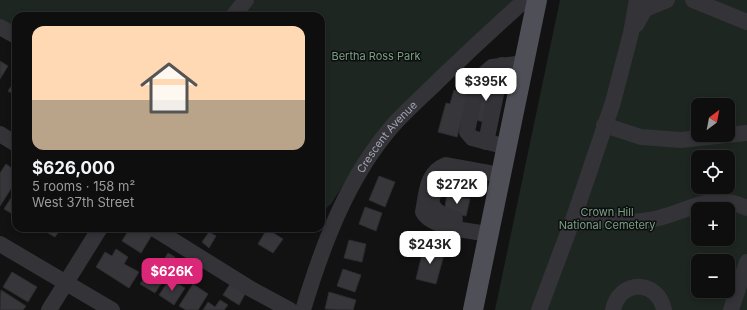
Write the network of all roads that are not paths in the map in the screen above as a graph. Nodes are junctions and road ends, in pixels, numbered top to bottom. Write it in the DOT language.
graph roads {
  1 [pos="246,0"];
  2 [pos="525,0"];
  3 [pos="537,0"];
  4 [pos="637,0"];
  5 [pos="667,0"];
  6 [pos="693,0"];
  7 [pos="236,12"];
  8 [pos="747,22"];
  9 [pos="0,27"];
  10 [pos="12,34"];
  11 [pos="631,34"];
  12 [pos="524,63"];
  13 [pos="604,126"];
  14 [pos="747,133"];
  15 [pos="0,134"];
  16 [pos="735,134"];
  17 [pos="691,139"];
  18 [pos="12,142"];
  19 [pos="506,147"];
  20 [pos="493,173"];
  21 [pos="747,208"];
  22 [pos="575,214"];
  23 [pos="326,225"];
  24 [pos="97,232"];
  25 [pos="159,232"];
  26 [pos="324,232"];
  27 [pos="483,233"];
  28 [pos="0,244"];
  29 [pos="747,262"];
  30 [pos="66,282"];
  31 [pos="49,310"];
  32 [pos="112,310"];
  33 [pos="290,310"];
  34 [pos="303,310"];
  35 [pos="473,310"];
  36 [pos="539,310"];
  37 [pos="613,310"];
  38 [pos="664,310"];
  39 [pos="731,310"];
  1 -- 7 [label="street"];
  2 -- 23 [label="street, Crescent Avenue"];
  3 -- 12 [label="main road"];
  4 -- 11 [label="street"];
  5 -- 11 [label="street"];
  6 -- 8 [label="street"];
  9 -- 10 [label="street"];
  11 -- 13 [label="street"];
  12 -- 19 [label="main road"];
  12 -- 19 [label="street"];
  13 -- 17 [label="street"];
  13 -- 22 [label="street"];
  14 -- 16 [label="street"];
  15 -- 18 [label="street"];
  19 -- 20 [label="main road"];
  20 -- 27 [label="main road"];
  20 -- 27 [label="street"];
  21 -- 22 [label="street"];
  22 -- 36 [label="street"];
  24 -- 30 [label="street"];
  25 -- 33 [label="street"];
  26 -- 34 [label="street, Crescent Avenue"];
  27 -- 35 [label="main road"];
  28 -- 30 [label="street"];
  29 -- 39 [label="street"];
  30 -- 31 [label="street"];
  30 -- 32 [label="street"];
  37 -- 38 [label="street"];
}
